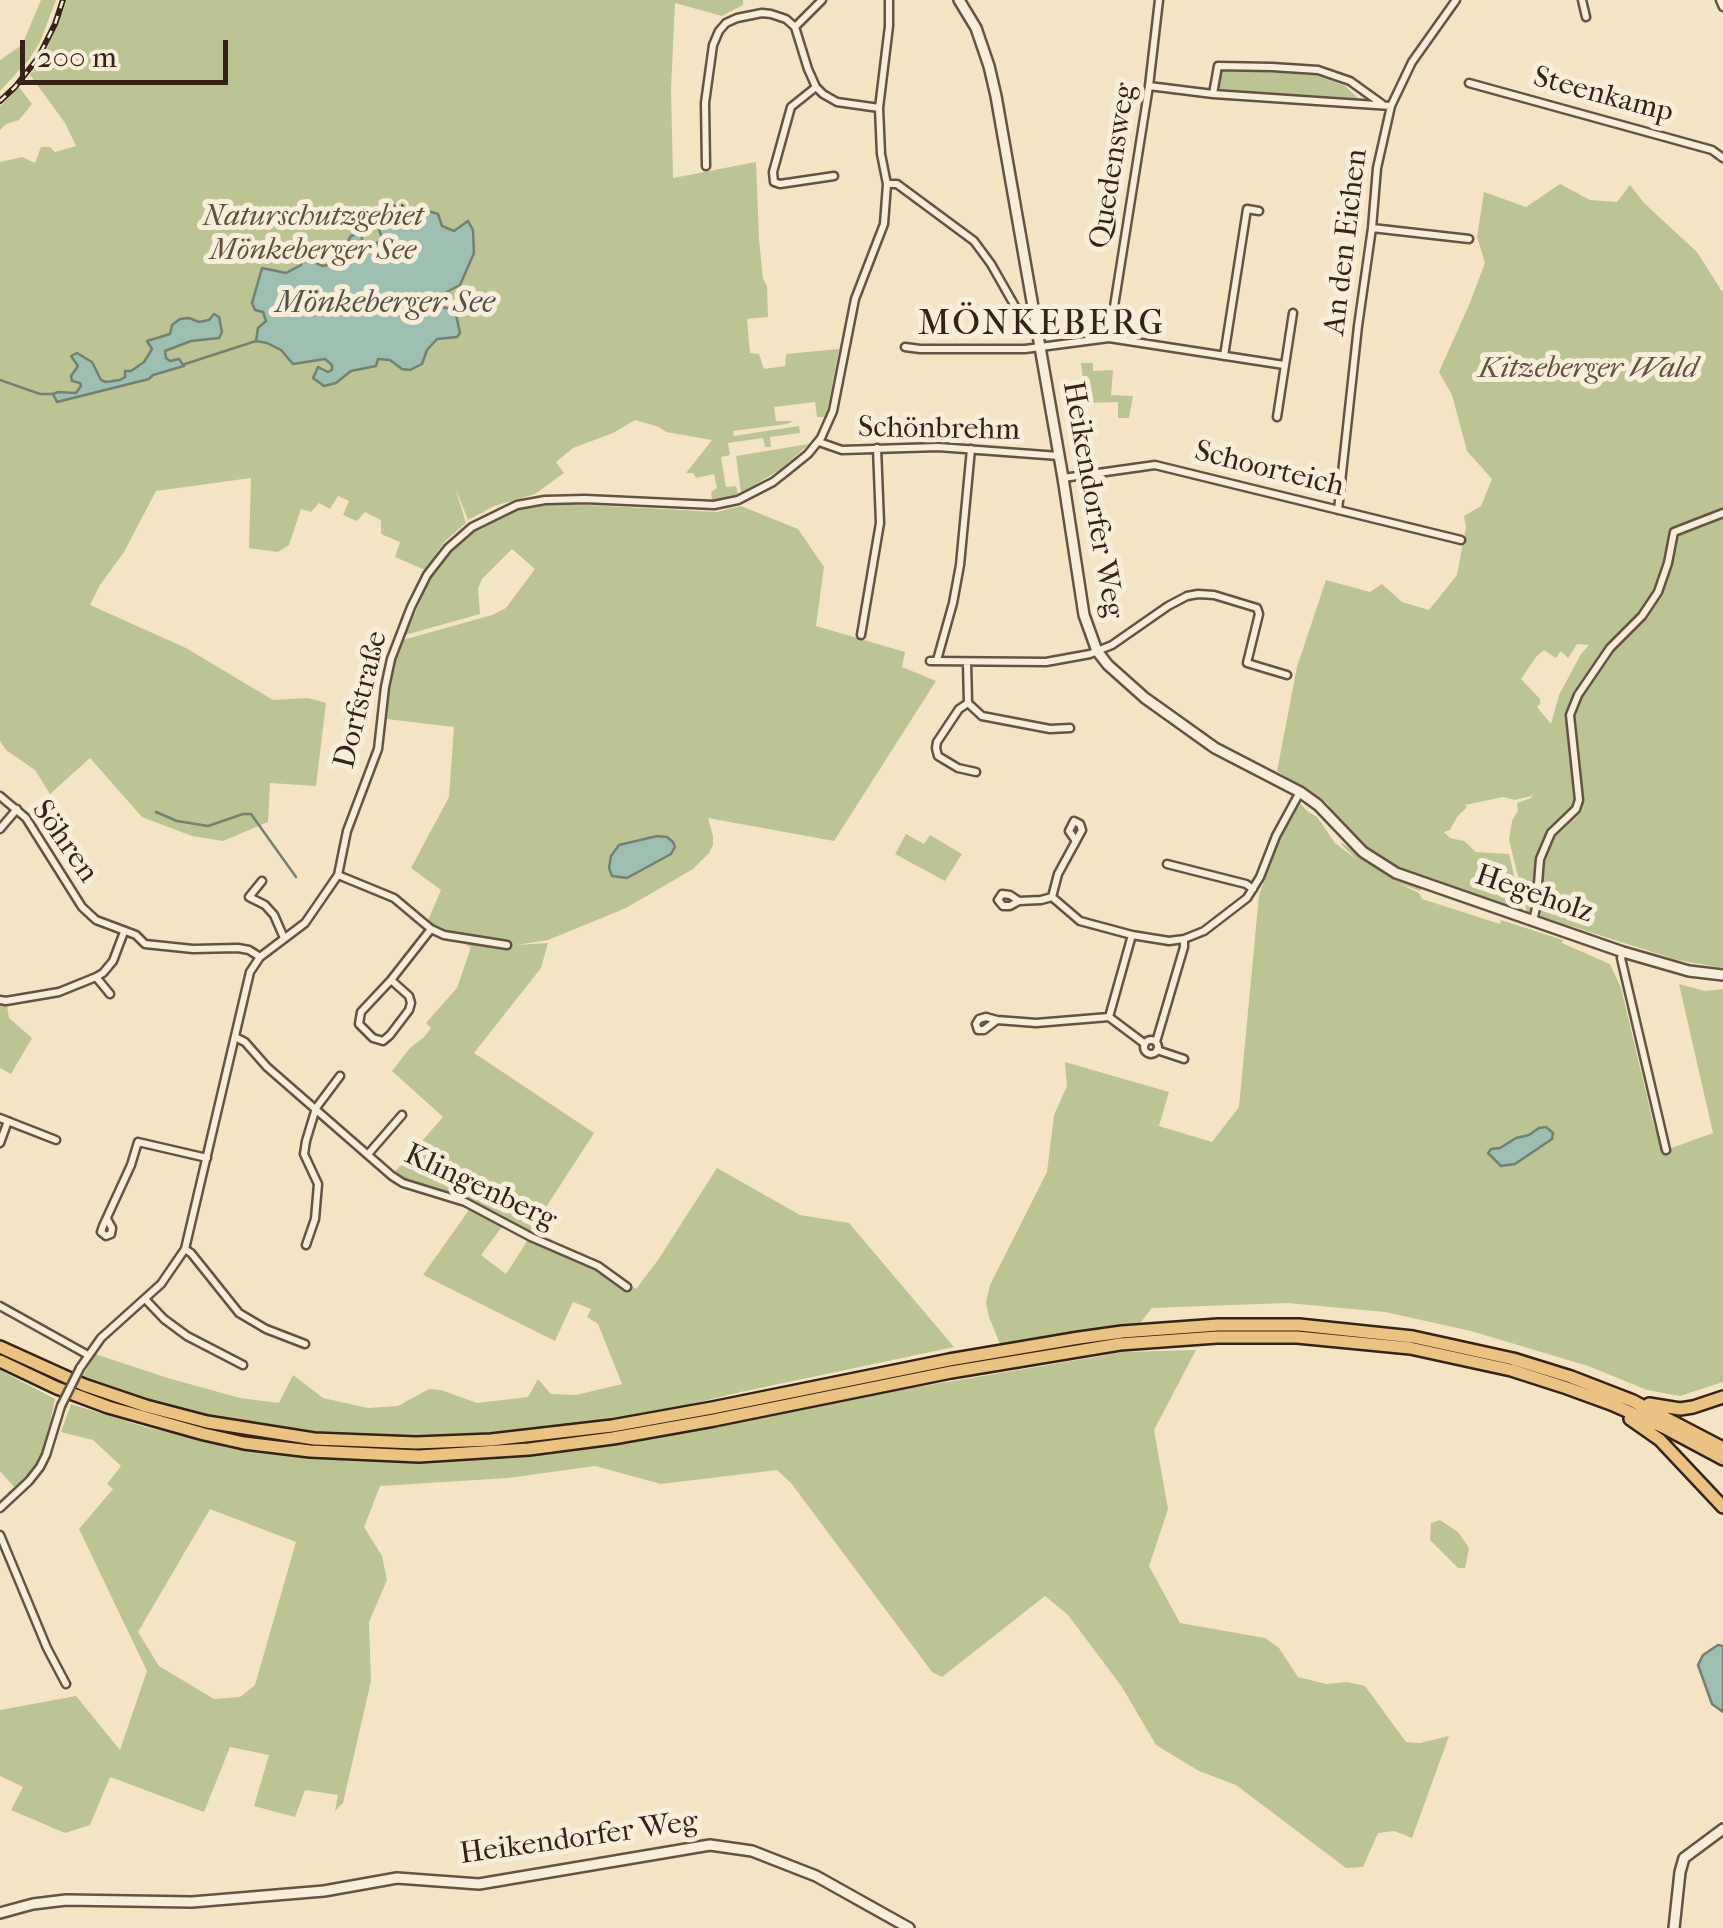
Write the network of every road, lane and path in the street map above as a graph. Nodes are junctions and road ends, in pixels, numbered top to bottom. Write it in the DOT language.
graph roads {
  1 [pos="822,0"];
  2 [pos="889,0"];
  3 [pos="959,0"];
  4 [pos="1159,0"];
  5 [pos="1442,0"];
  6 [pos="1582,0"];
  7 [pos="1454,4"];
  8 [pos="1586,17"];
  9 [pos="795,27"];
  10 [pos="1469,83"];
  11 [pos="1150,86"];
  12 [pos="816,87"];
  13 [pos="1213,94"];
  14 [pos="1387,105"];
  15 [pos="879,108"];
  16 [pos="1723,146"];
  17 [pos="1712,150"];
  18 [pos="1723,158"];
  19 [pos="706,166"];
  20 [pos="834,176"];
  21 [pos="887,184"];
  22 [pos="1259,211"];
  23 [pos="1372,228"];
  24 [pos="1469,239"];
  25 [pos="1292,313"];
  26 [pos="1035,314"];
  27 [pos="1109,338"];
  28 [pos="1040,345"];
  29 [pos="905,347"];
  30 [pos="1224,356"];
  31 [pos="1284,365"];
  32 [pos="1277,417"];
  33 [pos="819,442"];
  34 [pos="876,448"];
  35 [pos="971,450"];
  36 [pos="1059,456"];
  37 [pos="1064,478"];
  38 [pos="1338,510"];
  39 [pos="1723,513"];
  40 [pos="1462,540"];
  41 [pos="861,635"];
  42 [pos="1097,651"];
  43 [pos="967,662"];
  44 [pos="1287,675"];
  45 [pos="968,703"];
  46 [pos="1070,728"];
  47 [pos="976,772"];
  48 [pos="1300,792"];
  49 [pos="0,796"];
  50 [pos="17,809"];
  51 [pos="0,829"];
  52 [pos="1342,832"];
  53 [pos="1076,841"];
  54 [pos="1167,864"];
  55 [pos="338,875"];
  56 [pos="262,881"];
  57 [pos="1254,889"];
  58 [pos="1052,897"];
  59 [pos="1019,900"];
  60 [pos="1533,921"];
  61 [pos="431,928"];
  62 [pos="124,932"];
  63 [pos="1132,935"];
  64 [pos="284,938"];
  65 [pos="1184,939"];
  66 [pos="507,945"];
  67 [pos="1623,952"];
  68 [pos="260,957"];
  69 [pos="1723,976"];
  70 [pos="96,977"];
  71 [pos="391,980"];
  72 [pos="110,994"];
  73 [pos="0,1000"];
  74 [pos="1109,1017"];
  75 [pos="998,1020"];
  76 [pos="235,1036"];
  77 [pos="1144,1044"];
  78 [pos="1156,1046"];
  79 [pos="1184,1059"];
  80 [pos="340,1076"];
  81 [pos="316,1108"];
  82 [pos="402,1115"];
  83 [pos="4,1120"];
  84 [pos="56,1140"];
  85 [pos="0,1143"];
  86 [pos="1666,1150"];
  87 [pos="369,1154"];
  88 [pos="207,1158"];
  89 [pos="107,1218"];
  90 [pos="306,1245"];
  91 [pos="184,1248"];
  92 [pos="627,1287"];
  93 [pos="145,1298"];
  94 [pos="0,1306"];
  95 [pos="305,1344"];
  96 [pos="0,1346"];
  97 [pos="88,1355"];
  98 [pos="0,1361"];
  99 [pos="243,1365"];
  100 [pos="944,1367"];
  101 [pos="1723,1397"];
  102 [pos="1633,1401"];
  103 [pos="1610,1404"];
  104 [pos="1723,1448"];
  105 [pos="1723,1459"];
  106 [pos="1723,1507"];
  107 [pos="0,1508"];
  108 [pos="0,1535"];
  109 [pos="66,1684"];
  110 [pos="1723,1829"];
  111 [pos="0,1913"];
  112 [pos="909,1928"];
  113 [pos="1674,1928"];
  1 -- 9 [label="street"];
  2 -- 15 [label="street, Dorfstraße"];
  3 -- 26 [label="street, Heikendorfer Weg"];
  4 -- 11 [label="street, Quedensweg"];
  5 -- 7 [label="street"];
  6 -- 8 [label="street"];
  7 -- 14 [label="street, An den Eichen"];
  9 -- 12 [label="street"];
  9 -- 19 [label="street"];
  10 -- 17 [label="street, Steenkamp"];
  11 -- 13 [label="street"];
  11 -- 27 [label="street, Quedensweg"];
  12 -- 15 [label="street"];
  12 -- 20 [label="street"];
  13 -- 14 [label="street"];
  13 -- 14 [label="street"];
  14 -- 23 [label="street, An den Eichen"];
  15 -- 21 [label="street, Dorfstraße"];
  16 -- 17 [label="street"];
  17 -- 18 [label="street, Steenkamp"];
  21 -- 26 [label="street"];
  21 -- 33 [label="street, Dorfstraße"];
  22 -- 30 [label="street"];
  23 -- 24 [label="street"];
  23 -- 38 [label="street, An den Eichen"];
  25 -- 31 [label="street"];
  26 -- 28 [label="street, Heikendorfer Weg"];
  27 -- 28 [label="street"];
  27 -- 30 [label="street"];
  28 -- 29 [label="street"];
  28 -- 36 [label="street, Heikendorfer Weg"];
  30 -- 31 [label="street"];
  31 -- 32 [label="street"];
  33 -- 34 [label="street, Schönbrehm"];
  33 -- 55 [label="street, Dorfstraße"];
  34 -- 35 [label="street, Schönbrehm"];
  34 -- 41 [label="street"];
  35 -- 36 [label="street, Schönbrehm"];
  35 -- 43 [label="street"];
  36 -- 37 [label="street, Heikendorfer Weg"];
  37 -- 38 [label="street, Schoorteich"];
  37 -- 42 [label="street, Heikendorfer Weg"];
  38 -- 40 [label="street, Schoorteich"];
  39 -- 60 [label="street"];
  42 -- 43 [label="street"];
  42 -- 44 [label="street"];
  42 -- 48 [label="street, Heikendorfer Weg"];
  43 -- 45 [label="street"];
  45 -- 46 [label="street"];
  45 -- 47 [label="street"];
  48 -- 52 [label="street, Heikendorfer Weg"];
  48 -- 57 [label="street"];
  49 -- 50 [label="street, Söhren"];
  50 -- 51 [label="street"];
  50 -- 62 [label="street, Söhren"];
  52 -- 60 [label="street, Hegeholz"];
  53 -- 58 [label="street"];
  54 -- 57 [label="street"];
  55 -- 61 [label="street"];
  55 -- 64 [label="street, Dorfstraße"];
  56 -- 64 [label="street"];
  57 -- 65 [label="street"];
  58 -- 59 [label="street"];
  58 -- 63 [label="street"];
  60 -- 67 [label="street, Hegeholz"];
  61 -- 66 [label="street"];
  61 -- 71 [label="street"];
  62 -- 68 [label="street, Söhren"];
  62 -- 70 [label="street"];
  63 -- 65 [label="street"];
  63 -- 74 [label="street"];
  64 -- 68 [label="street, Dorfstraße"];
  65 -- 78 [label="street"];
  67 -- 69 [label="street, Hegeholz"];
  67 -- 86 [label="street"];
  68 -- 76 [label="street"];
  70 -- 72 [label="street"];
  70 -- 73 [label="street"];
  71 -- 71 [label="street"];
  74 -- 75 [label="street"];
  74 -- 77 [label="street"];
  76 -- 81 [label="street, Klingenberg"];
  76 -- 88 [label="street"];
  77 -- 78 [label="street"];
  77 -- 78 [label="street"];
  78 -- 79 [label="street"];
  80 -- 81 [label="street"];
  81 -- 87 [label="street, Klingenberg"];
  81 -- 90 [label="street"];
  82 -- 87 [label="street"];
  83 -- 84 [label="street"];
  83 -- 85 [label="street"];
  87 -- 92 [label="street, Klingenberg"];
  88 -- 89 [label="street"];
  88 -- 91 [label="street"];
  91 -- 93 [label="street"];
  91 -- 95 [label="street"];
  93 -- 97 [label="street"];
  93 -- 99 [label="street"];
  94 -- 97 [label="street"];
  96 -- 100 [label="highway"];
  97 -- 107 [label="street, bridge"];
  98 -- 100 [label="highway"];
  100 -- 102 [label="highway"];
  100 -- 103 [label="highway"];
  101 -- 102 [label="highway"];
  102 -- 104 [label="highway"];
  103 -- 105 [label="highway"];
  103 -- 106 [label="highway"];
  108 -- 109 [label="street"];
  110 -- 113 [label="street"];
  111 -- 112 [label="street, Heikendorfer Weg"];
}
